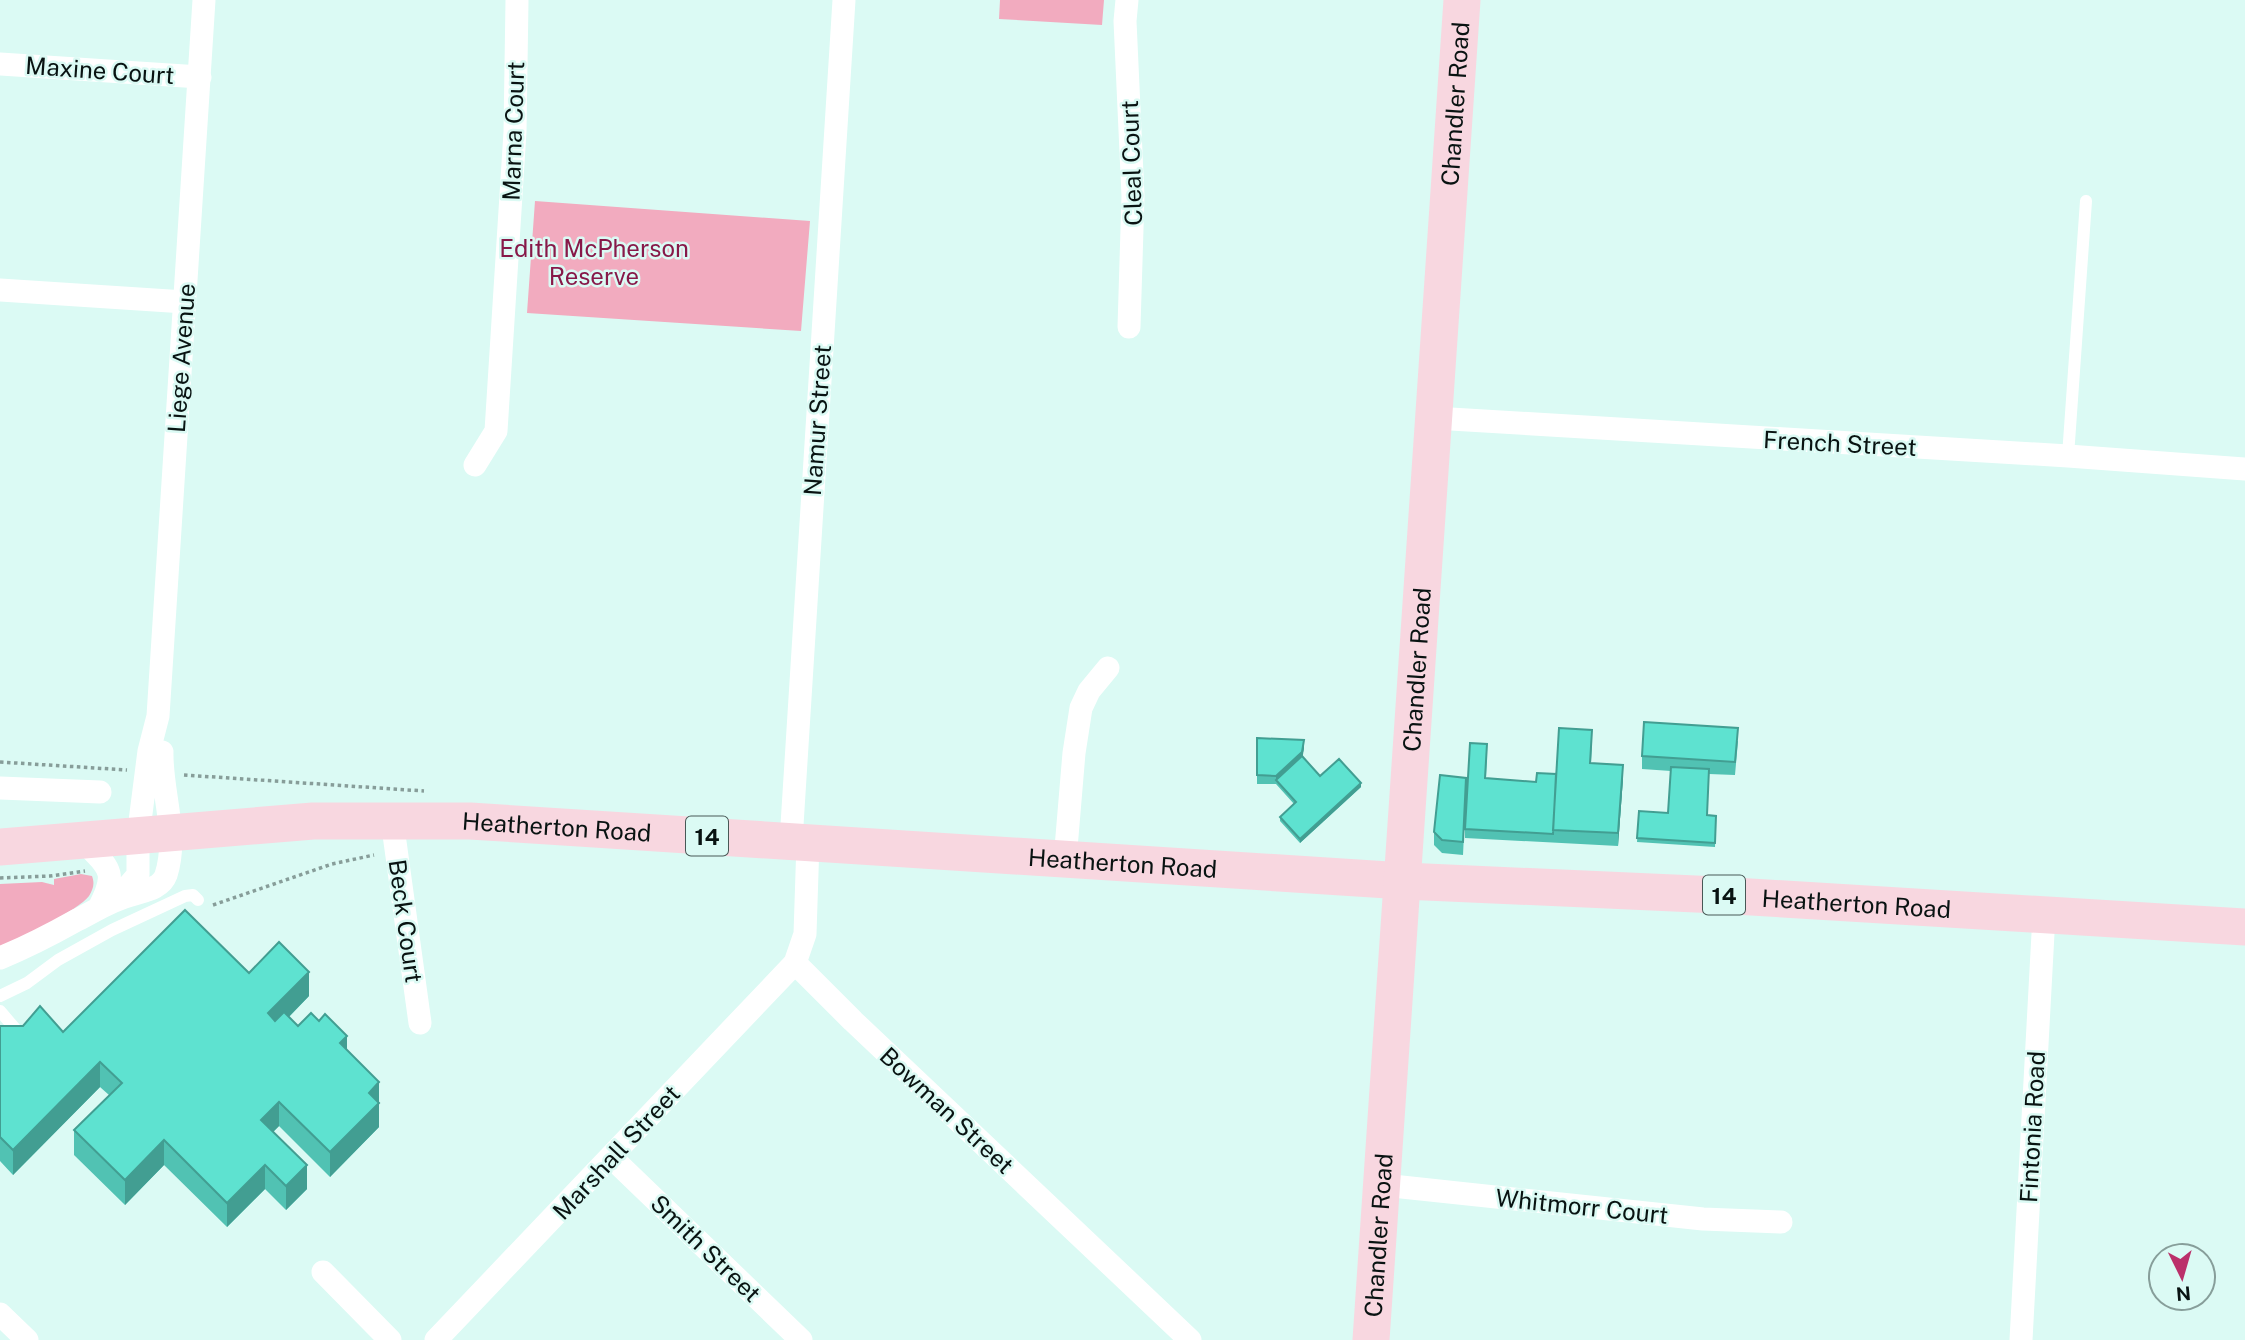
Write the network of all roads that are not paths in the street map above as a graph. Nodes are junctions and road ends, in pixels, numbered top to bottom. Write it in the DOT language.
graph roads {
  1 [pos="204,0"];
  2 [pos="517,0"];
  3 [pos="844,0"];
  4 [pos="1127,0"];
  5 [pos="1462,0"];
  6 [pos="0,64"];
  7 [pos="200,77"];
  8 [pos="2087,201"];
  9 [pos="0,290"];
  10 [pos="185,302"];
  11 [pos="1129,327"];
  12 [pos="1434,418"];
  13 [pos="2068,456"];
  14 [pos="475,465"];
  15 [pos="2245,469"];
  16 [pos="1108,668"];
  17 [pos="158,716"];
  18 [pos="0,788"];
  19 [pos="100,792"];
  20 [pos="392,820"];
  21 [pos="154,835"];
  22 [pos="800,842"];
  23 [pos="0,847"];
  24 [pos="87,856"];
  25 [pos="1065,860"];
  26 [pos="1404,881"];
  27 [pos="108,903"];
  28 [pos="200,903"];
  29 [pos="2043,915"];
  30 [pos="2245,927"];
  31 [pos="0,958"];
  32 [pos="794,962"];
  33 [pos="0,996"];
  34 [pos="0,1011"];
  35 [pos="419,1023"];
  36 [pos="18,1032"];
  37 [pos="611,1157"];
  38 [pos="1383,1185"];
  39 [pos="1781,1223"];
  40 [pos="323,1272"];
  41 [pos="0,1314"];
  42 [pos="27,1340"];
  43 [pos="390,1340"];
  44 [pos="436,1340"];
  45 [pos="801,1340"];
  46 [pos="1189,1340"];
  47 [pos="1371,1340"];
  48 [pos="2021,1340"];
  1 -- 7 [label="street, Liege Avenue"];
  2 -- 14 [label="street, Marna Court"];
  3 -- 22 [label="street, Namur Street"];
  4 -- 11 [label="street, Cleal Court"];
  5 -- 12 [label="main road, Chandler Road"];
  6 -- 7 [label="street, Maxine Court"];
  7 -- 10 [label="street, Liege Avenue"];
  8 -- 13 [label="lane"];
  9 -- 10 [label="street"];
  10 -- 17 [label="street, Liege Avenue"];
  12 -- 13 [label="street, French Street"];
  12 -- 26 [label="main road, Chandler Road"];
  13 -- 15 [label="street, French Street"];
  16 -- 25 [label="street"];
  17 -- 21 [label="street, Liege Avenue"];
  17 -- 21 [label="street, Liege Avenue"];
  18 -- 19 [label="street"];
  20 -- 21 [label="main road, Heatherton Road / 14"];
  20 -- 22 [label="main road, Heatherton Road / 14"];
  20 -- 35 [label="street, Beck Court"];
  21 -- 24 [label="main road, Heatherton Road / 14"];
  21 -- 27 [label="street"];
  21 -- 27 [label="street"];
  22 -- 25 [label="main road, Heatherton Road / 14"];
  22 -- 32 [label="street"];
  23 -- 24 [label="main road, Heatherton Road / 14"];
  24 -- 27 [label="street"];
  25 -- 26 [label="main road, Heatherton Road / 14"];
  26 -- 29 [label="main road, Heatherton Road / 14"];
  26 -- 38 [label="main road, Chandler Road"];
  27 -- 31 [label="street"];
  28 -- 33 [label="lane"];
  29 -- 30 [label="main road, Heatherton Road / 14"];
  29 -- 48 [label="street, Fintonia Road"];
  32 -- 37 [label="street, Marshall Street"];
  32 -- 46 [label="street, Bowman Street"];
  34 -- 36 [label="lane"];
  37 -- 44 [label="street, Marshall Street"];
  37 -- 45 [label="street, Smith Street"];
  38 -- 39 [label="street, Whitmorr Court"];
  38 -- 47 [label="main road, Chandler Road"];
  40 -- 43 [label="street"];
  41 -- 42 [label="street"];
}
